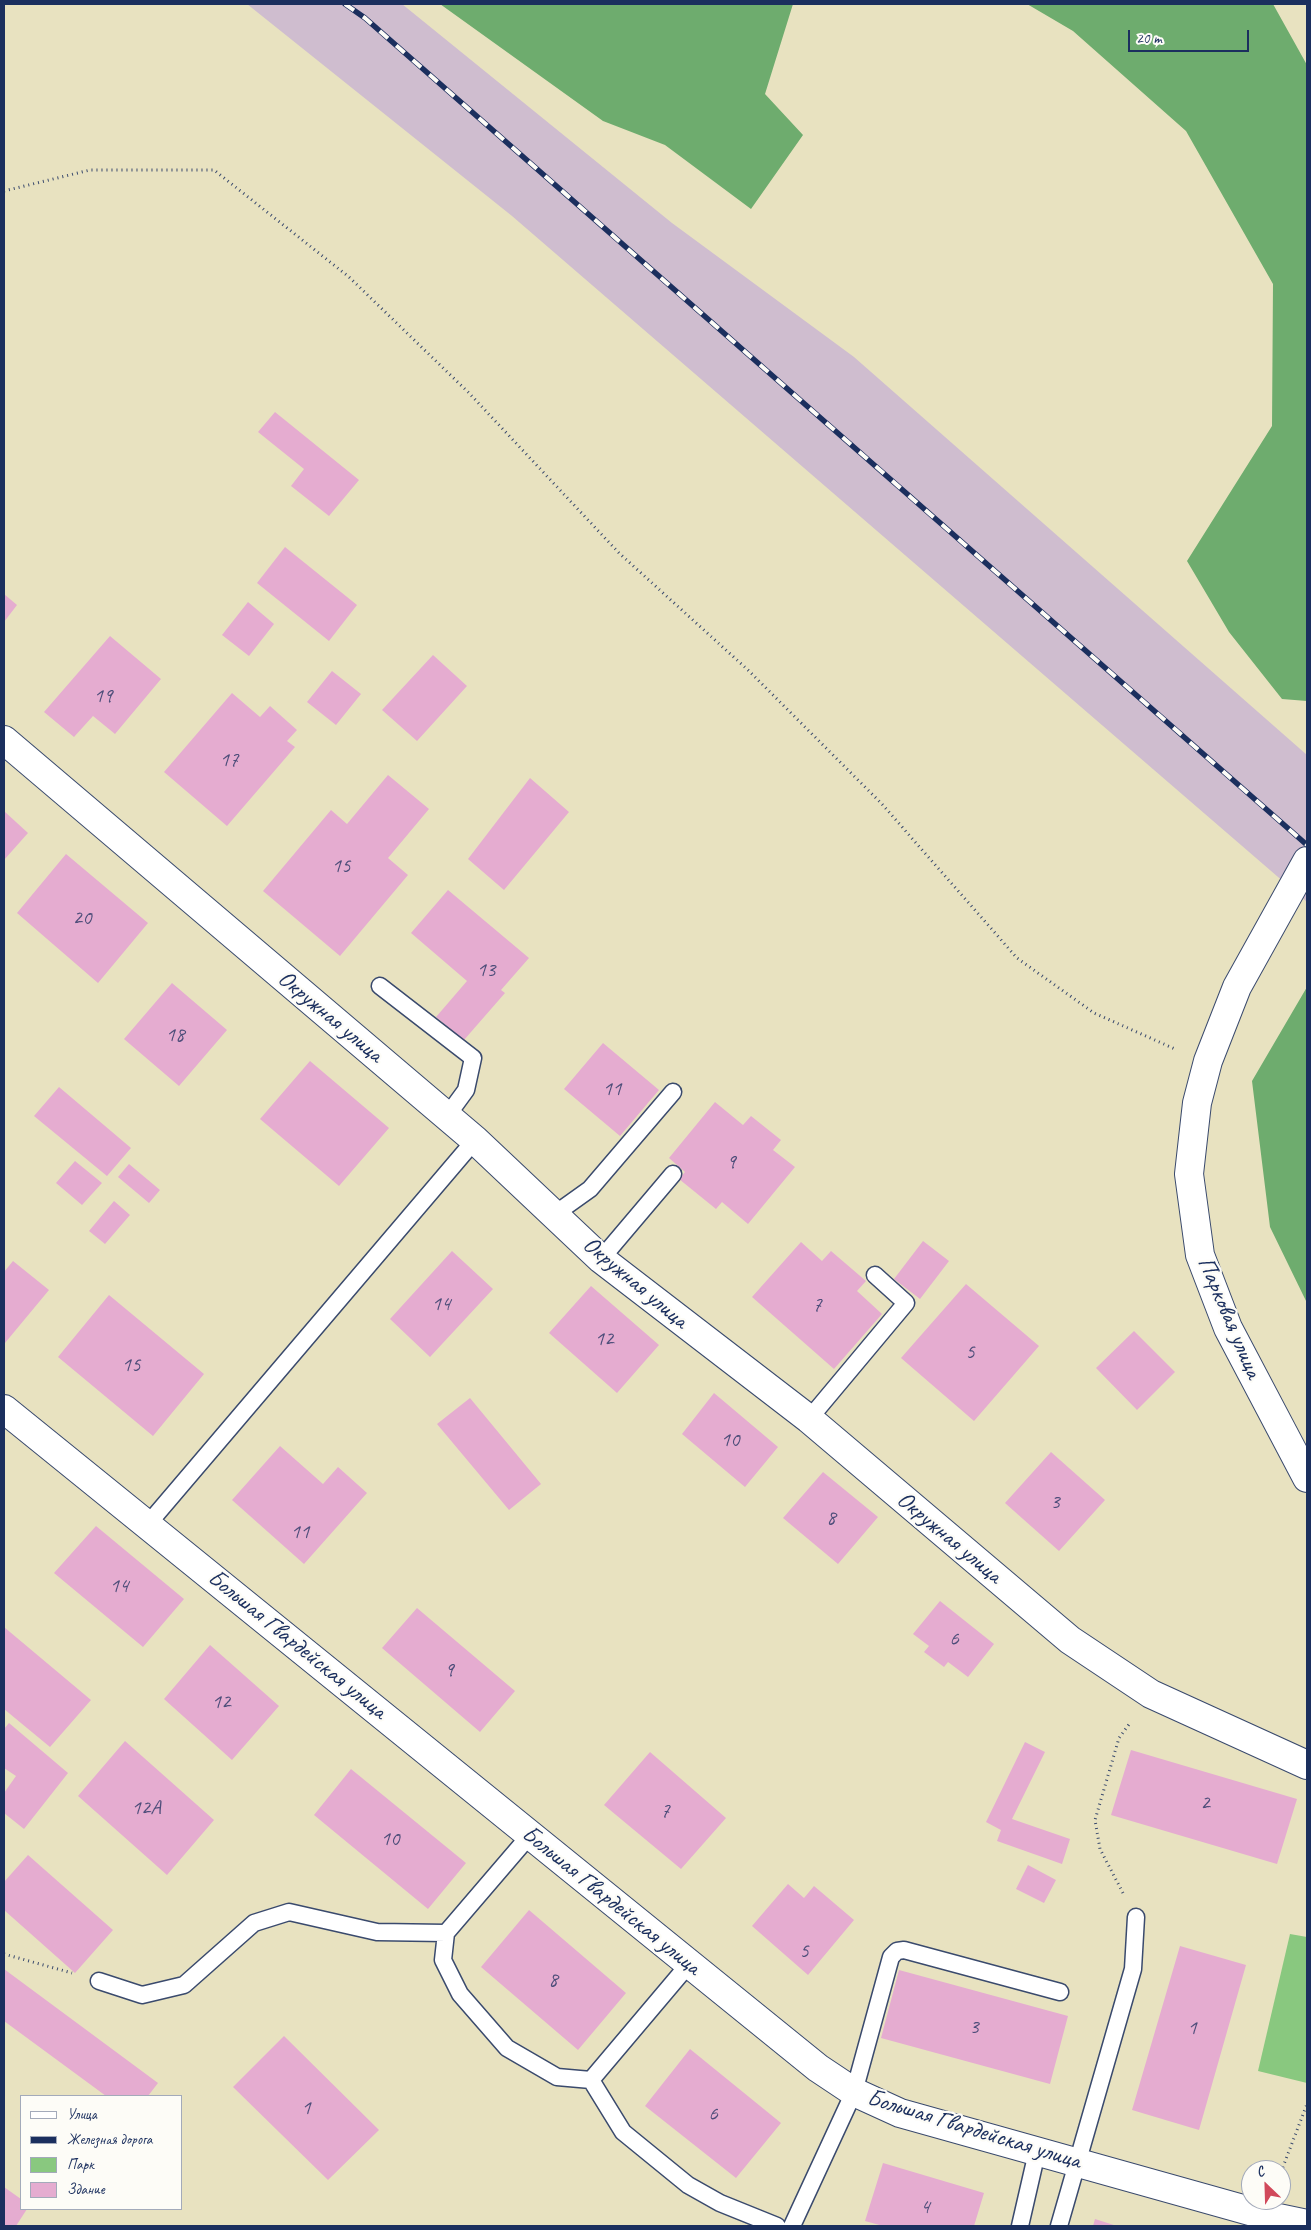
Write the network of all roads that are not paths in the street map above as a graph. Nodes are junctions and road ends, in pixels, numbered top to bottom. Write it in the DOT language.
graph roads {
  1 [pos="4,740"];
  2 [pos="1307,861"];
  3 [pos="380,986"];
  4 [pos="673,1092"];
  5 [pos="447,1116"];
  6 [pos="475,1140"];
  7 [pos="673,1174"];
  8 [pos="555,1214"];
  9 [pos="601,1259"];
  10 [pos="875,1275"];
  11 [pos="4,1409"];
  12 [pos="809,1419"];
  13 [pos="1307,1478"];
  14 [pos="148,1524"];
  15 [pos="1307,1765"];
  16 [pos="530,1835"];
  17 [pos="1136,1917"];
  18 [pos="446,1933"];
  19 [pos="689,1964"];
  20 [pos="99,1981"];
  21 [pos="1060,1992"];
  22 [pos="590,2080"];
  23 [pos="854,2092"];
  24 [pos="1037,2152"];
  25 [pos="1077,2163"];
  26 [pos="1307,2224"];
  27 [pos="777,2226"];
  28 [pos="792,2226"];
  29 [pos="1020,2226"];
  30 [pos="1059,2226"];
  1 -- 5 [label="street, Окружная улица"];
  2 -- 13 [label="street, Парковая улица"];
  3 -- 5 [label="lane"];
  4 -- 8 [label="lane"];
  5 -- 6 [label="street, Окружная улица"];
  6 -- 8 [label="street, Окружная улица"];
  6 -- 14 [label="lane"];
  7 -- 9 [label="lane"];
  8 -- 9 [label="street, Окружная улица"];
  9 -- 12 [label="street, Окружная улица"];
  10 -- 12 [label="lane"];
  11 -- 14 [label="street, Большая Гвардейская улица"];
  12 -- 15 [label="street, Окружная улица"];
  14 -- 16 [label="street, Большая Гвардейская улица"];
  16 -- 18 [label="lane"];
  16 -- 19 [label="street, Большая Гвардейская улица"];
  17 -- 25 [label="lane"];
  18 -- 20 [label="lane"];
  18 -- 22 [label="lane"];
  19 -- 22 [label="lane"];
  19 -- 23 [label="street, Большая Гвардейская улица"];
  21 -- 23 [label="lane"];
  22 -- 27 [label="lane"];
  23 -- 24 [label="street, Большая Гвардейская улица"];
  23 -- 28 [label="lane"];
  24 -- 25 [label="street, Большая Гвардейская улица"];
  24 -- 29 [label="lane"];
  25 -- 26 [label="street, Большая Гвардейская улица"];
  25 -- 30 [label="lane"];
}
